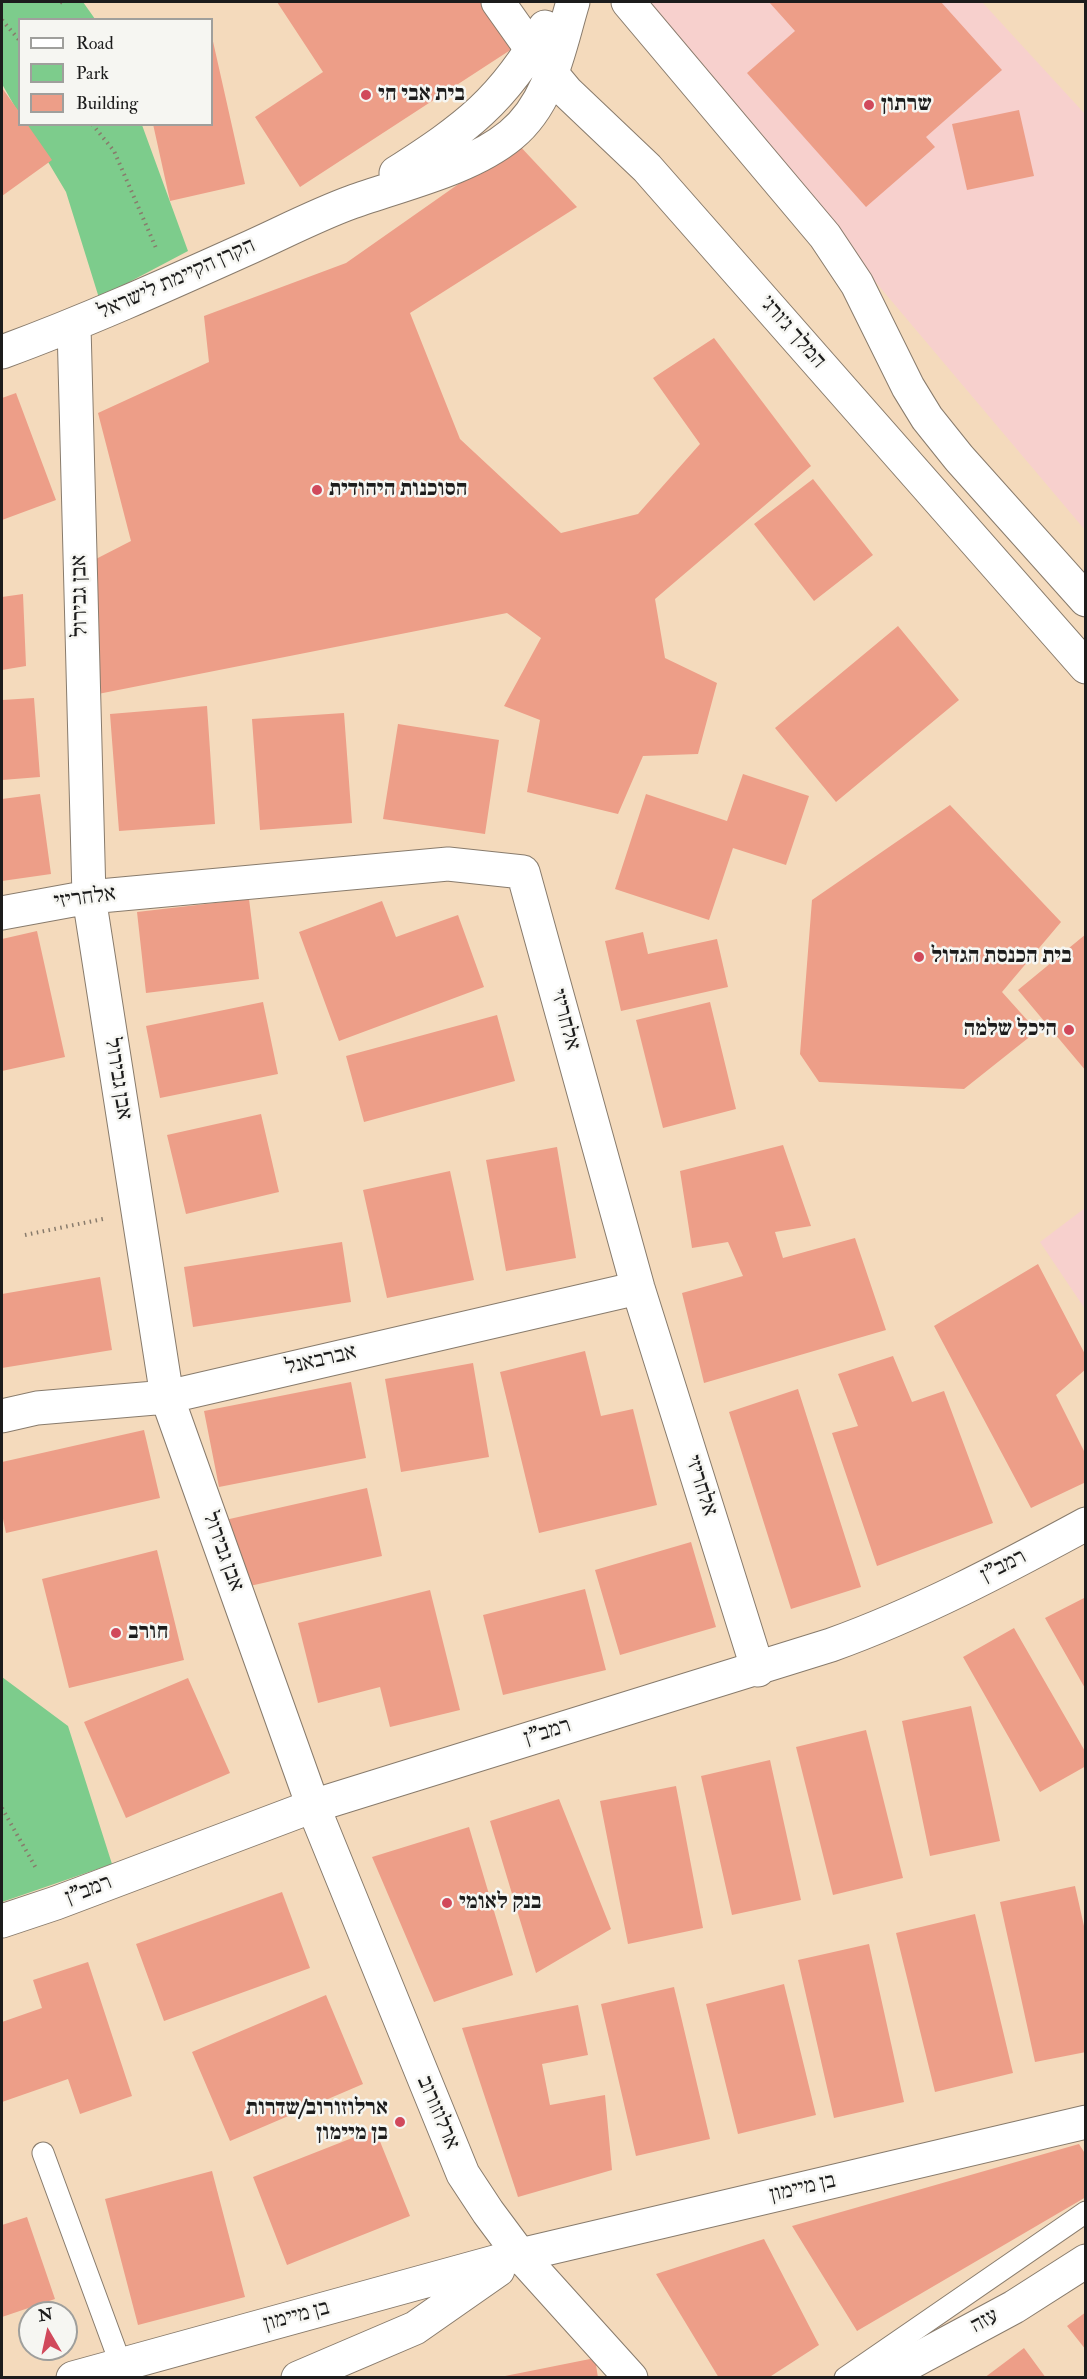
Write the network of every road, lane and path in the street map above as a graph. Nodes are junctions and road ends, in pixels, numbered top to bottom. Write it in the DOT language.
graph roads {
  1 [pos="498,2"];
  2 [pos="559,2"];
  3 [pos="573,2"];
  4 [pos="628,2"];
  5 [pos="2,20"];
  6 [pos="18,38"];
  7 [pos="542,62"];
  8 [pos="94,126"];
  9 [pos="172,282"];
  10 [pos="74,326"];
  11 [pos="2,352"];
  12 [pos="1086,600"];
  13 [pos="1086,667"];
  14 [pos="88,897"];
  15 [pos="2,912"];
  16 [pos="138,1212"];
  17 [pos="25,1235"];
  18 [pos="638,1287"];
  19 [pos="167,1397"];
  20 [pos="2,1416"];
  21 [pos="1086,1524"];
  22 [pos="758,1670"];
  23 [pos="313,1806"];
  24 [pos="2,1808"];
  25 [pos="56,1903"];
  26 [pos="2,1921"];
  27 [pos="1086,2122"];
  28 [pos="43,2153"];
  29 [pos="1086,2212"];
  30 [pos="520,2255"];
  31 [pos="1086,2261"];
  32 [pos="121,2365"];
  33 [pos="74,2378"];
  34 [pos="298,2378"];
  35 [pos="631,2378"];
  36 [pos="845,2378"];
  37 [pos="882,2378"];
  1 -- 7 [label="street, המלך ג׳ורג׳"];
  2 -- 7 [label="street"];
  3 -- 7 [label="street, הקרן הקיימת לישראל"];
  4 -- 12 [label="street"];
  5 -- 6 [label="path"];
  7 -- 9 [label="street, הקרן הקיימת לישראל"];
  7 -- 13 [label="street, המלך ג׳ורג׳"];
  8 -- 9 [label="path"];
  9 -- 10 [label="street, הקרן הקיימת לישראל"];
  10 -- 11 [label="street, הקרן הקיימת לישראל"];
  10 -- 14 [label="street, אבן גבירול"];
  14 -- 15 [label="street, אלחריזי"];
  14 -- 16 [label="street, אבן גבירול"];
  14 -- 18 [label="street, אלחריזי"];
  16 -- 17 [label="path"];
  16 -- 19 [label="street, אבן גבירול"];
  18 -- 19 [label="street, אברבאנל"];
  18 -- 22 [label="street, אלחריזי"];
  19 -- 20 [label="street, אברבאנל"];
  19 -- 23 [label="street, אבן גבירול"];
  21 -- 22 [label="street, רמב\"ן"];
  22 -- 23 [label="street, רמב\"ן"];
  23 -- 25 [label="street, רמב\"ן"];
  23 -- 30 [label="street, ארלוזורוב"];
  24 -- 25 [label="path"];
  25 -- 26 [label="street, רמב\"ן"];
  27 -- 30 [label="street, בן מיימון"];
  28 -- 32 [label="lane"];
  29 -- 36 [label="lane"];
  30 -- 32 [label="street, בן מיימון"];
  30 -- 34 [label="street, בן מיימון"];
  30 -- 35 [label="street, ארלוזורוב"];
  31 -- 37 [label="street, עזה"];
  32 -- 33 [label="street, בן מיימון"];
}
